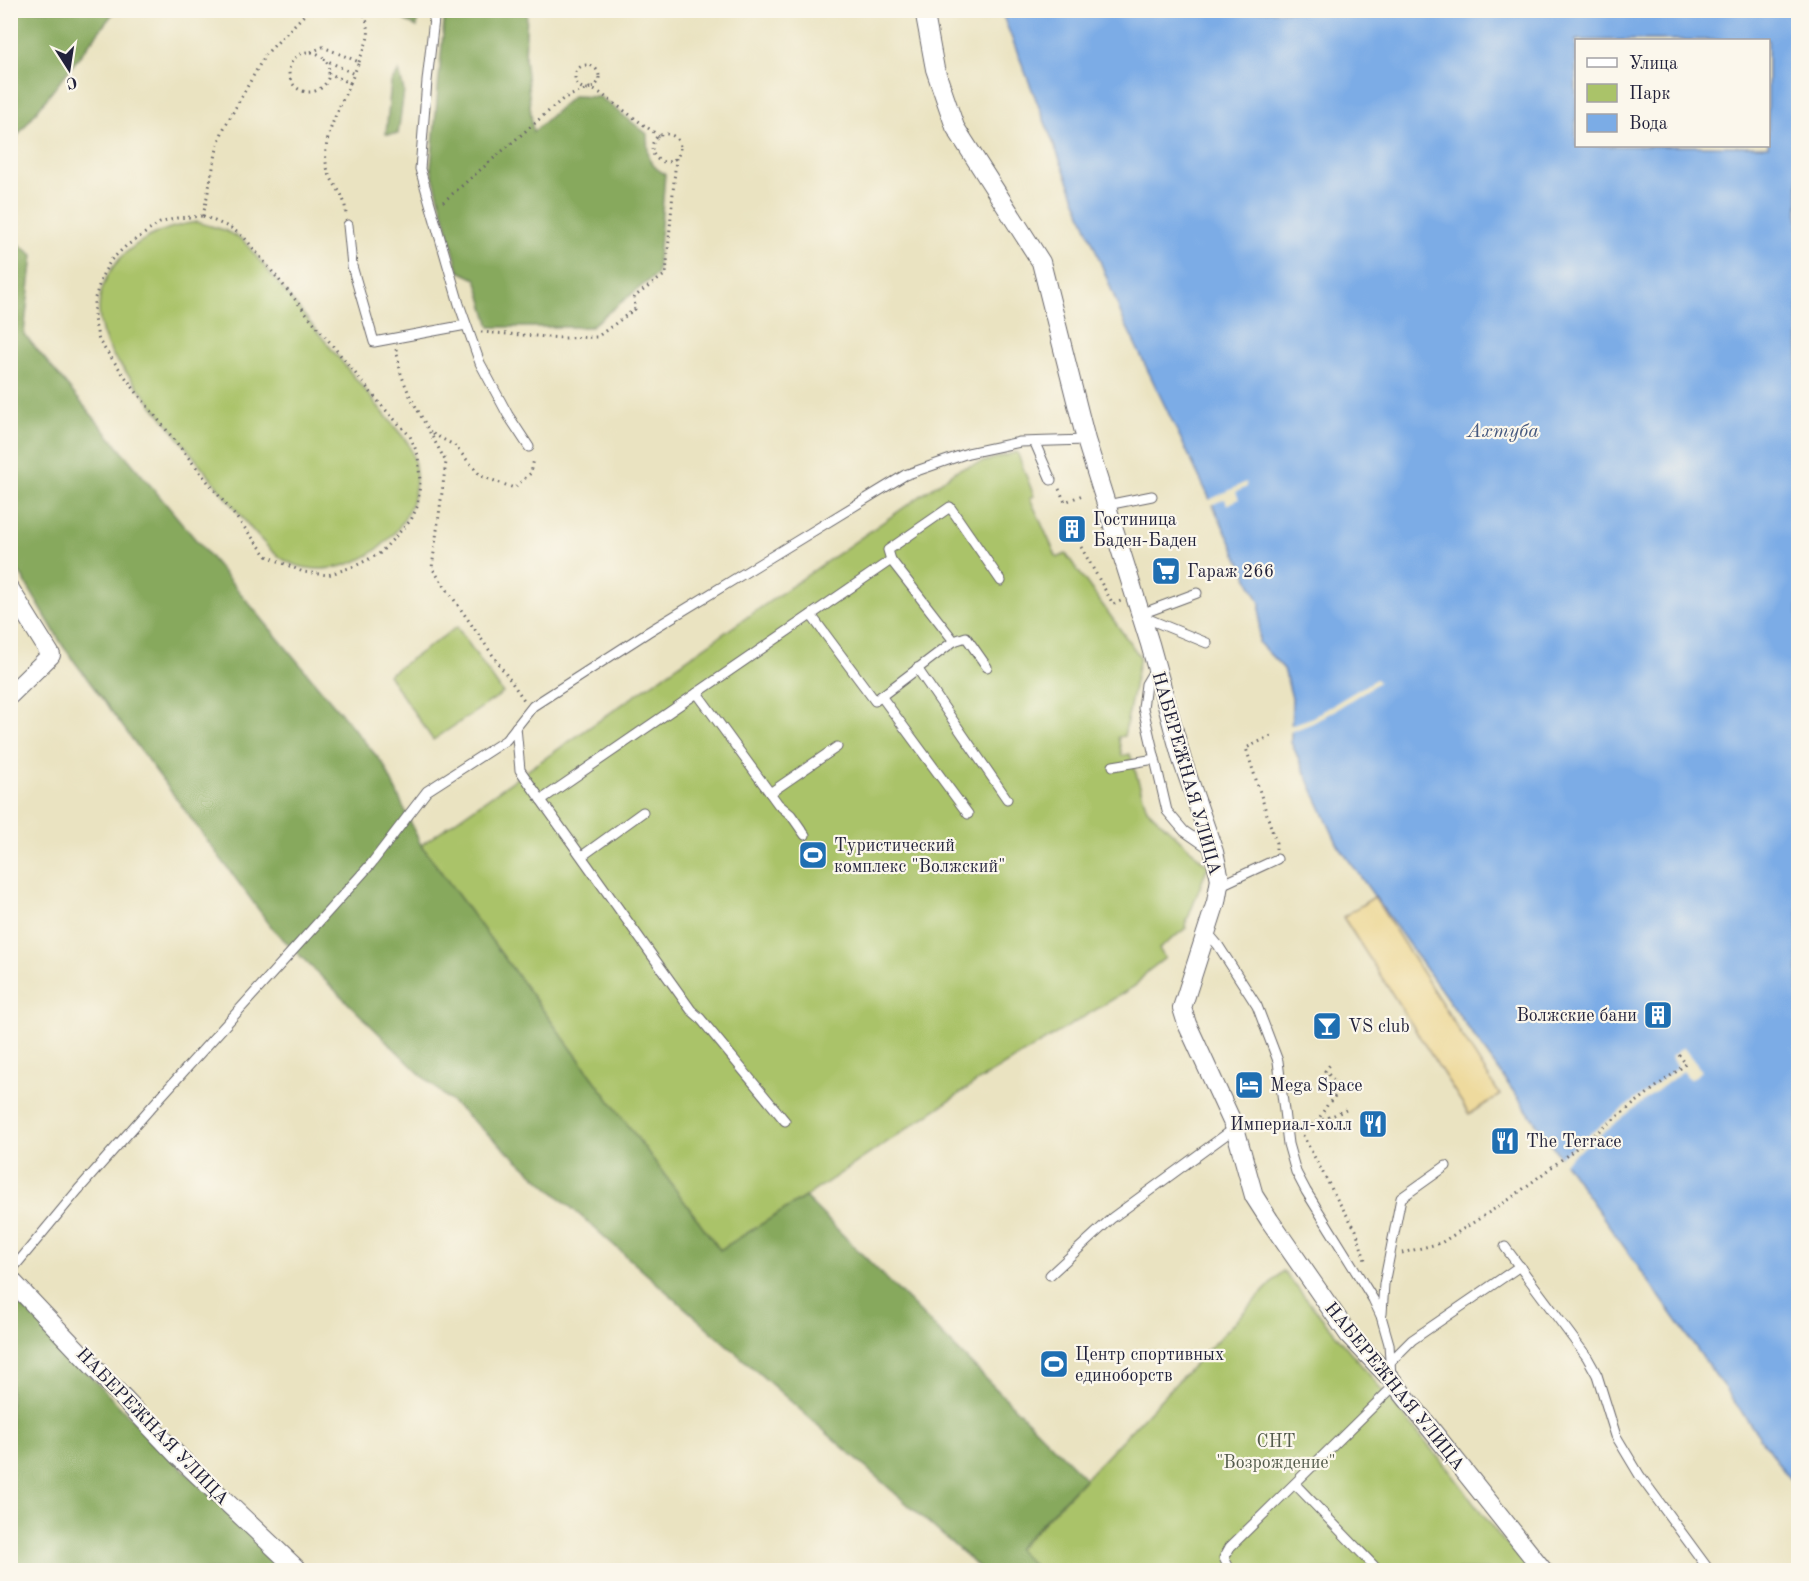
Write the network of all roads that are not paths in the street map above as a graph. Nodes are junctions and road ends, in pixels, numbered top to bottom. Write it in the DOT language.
graph roads {
  1 [pos="435,10"];
  2 [pos="923,10"];
  3 [pos="348,225"];
  4 [pos="467,328"];
  5 [pos="1086,440"];
  6 [pos="1035,443"];
  7 [pos="530,447"];
  8 [pos="1051,480"];
  9 [pos="1152,496"];
  10 [pos="1107,505"];
  11 [pos="891,560"];
  12 [pos="1001,581"];
  13 [pos="10,589"];
  14 [pos="1197,593"];
  15 [pos="1139,609"];
  16 [pos="811,615"];
  17 [pos="954,641"];
  18 [pos="1207,643"];
  19 [pos="987,667"];
  20 [pos="1156,667"];
  21 [pos="917,669"];
  22 [pos="697,693"];
  23 [pos="10,695"];
  24 [pos="881,696"];
  25 [pos="516,727"];
  26 [pos="837,747"];
  27 [pos="1155,759"];
  28 [pos="1113,766"];
  29 [pos="770,793"];
  30 [pos="1008,799"];
  31 [pos="542,800"];
  32 [pos="643,812"];
  33 [pos="968,814"];
  34 [pos="805,835"];
  35 [pos="1214,852"];
  36 [pos="582,856"];
  37 [pos="1276,860"];
  38 [pos="1219,886"];
  39 [pos="1207,932"];
  40 [pos="785,1121"];
  41 [pos="1235,1128"];
  42 [pos="1446,1166"];
  43 [pos="1505,1247"];
  44 [pos="1520,1266"];
  45 [pos="10,1272"];
  46 [pos="1050,1275"];
  47 [pos="10,1279"];
  48 [pos="1381,1316"];
  49 [pos="1392,1375"];
  50 [pos="1295,1484"];
  51 [pos="298,1570"];
  52 [pos="1230,1570"];
  53 [pos="1378,1570"];
  54 [pos="1543,1570"];
  55 [pos="1708,1570"];
  1 -- 4 [label="lane"];
  2 -- 5 [label="street, НАБЕРЕЖНАЯ УЛИЦА"];
  3 -- 4 [label="lane"];
  4 -- 7 [label="lane"];
  5 -- 6 [label="lane"];
  5 -- 10 [label="street, НАБЕРЕЖНАЯ УЛИЦА"];
  6 -- 8 [label="lane"];
  6 -- 25 [label="lane"];
  9 -- 10 [label="lane"];
  10 -- 15 [label="street, НАБЕРЕЖНАЯ УЛИЦА"];
  11 -- 12 [label="lane"];
  11 -- 16 [label="lane"];
  11 -- 17 [label="lane"];
  13 -- 23 [label="street"];
  14 -- 15 [label="lane"];
  15 -- 18 [label="lane"];
  15 -- 20 [label="street, НАБЕРЕЖНАЯ УЛИЦА"];
  16 -- 22 [label="lane"];
  16 -- 24 [label="lane"];
  17 -- 19 [label="lane"];
  17 -- 21 [label="lane"];
  20 -- 27 [label="lane"];
  20 -- 35 [label="street, НАБЕРЕЖНАЯ УЛИЦА"];
  21 -- 24 [label="lane"];
  21 -- 30 [label="lane"];
  22 -- 29 [label="lane"];
  22 -- 31 [label="lane"];
  24 -- 33 [label="lane"];
  25 -- 31 [label="lane"];
  25 -- 45 [label="lane"];
  26 -- 29 [label="lane"];
  27 -- 28 [label="lane"];
  27 -- 35 [label="lane"];
  29 -- 34 [label="lane"];
  31 -- 36 [label="lane"];
  32 -- 36 [label="lane"];
  35 -- 38 [label="street, НАБЕРЕЖНАЯ УЛИЦА"];
  36 -- 40 [label="lane"];
  37 -- 38 [label="lane"];
  38 -- 39 [label="street, НАБЕРЕЖНАЯ УЛИЦА"];
  39 -- 41 [label="street, НАБЕРЕЖНАЯ УЛИЦА"];
  39 -- 48 [label="lane"];
  41 -- 46 [label="lane"];
  41 -- 49 [label="street, НАБЕРЕЖНАЯ УЛИЦА"];
  42 -- 48 [label="lane"];
  43 -- 44 [label="lane"];
  44 -- 49 [label="lane"];
  44 -- 55 [label="lane"];
  47 -- 51 [label="street, НАБЕРЕЖНАЯ УЛИЦА"];
  48 -- 49 [label="lane"];
  49 -- 50 [label="lane"];
  49 -- 54 [label="street, НАБЕРЕЖНАЯ УЛИЦА"];
  50 -- 52 [label="lane"];
  50 -- 53 [label="lane"];
}
